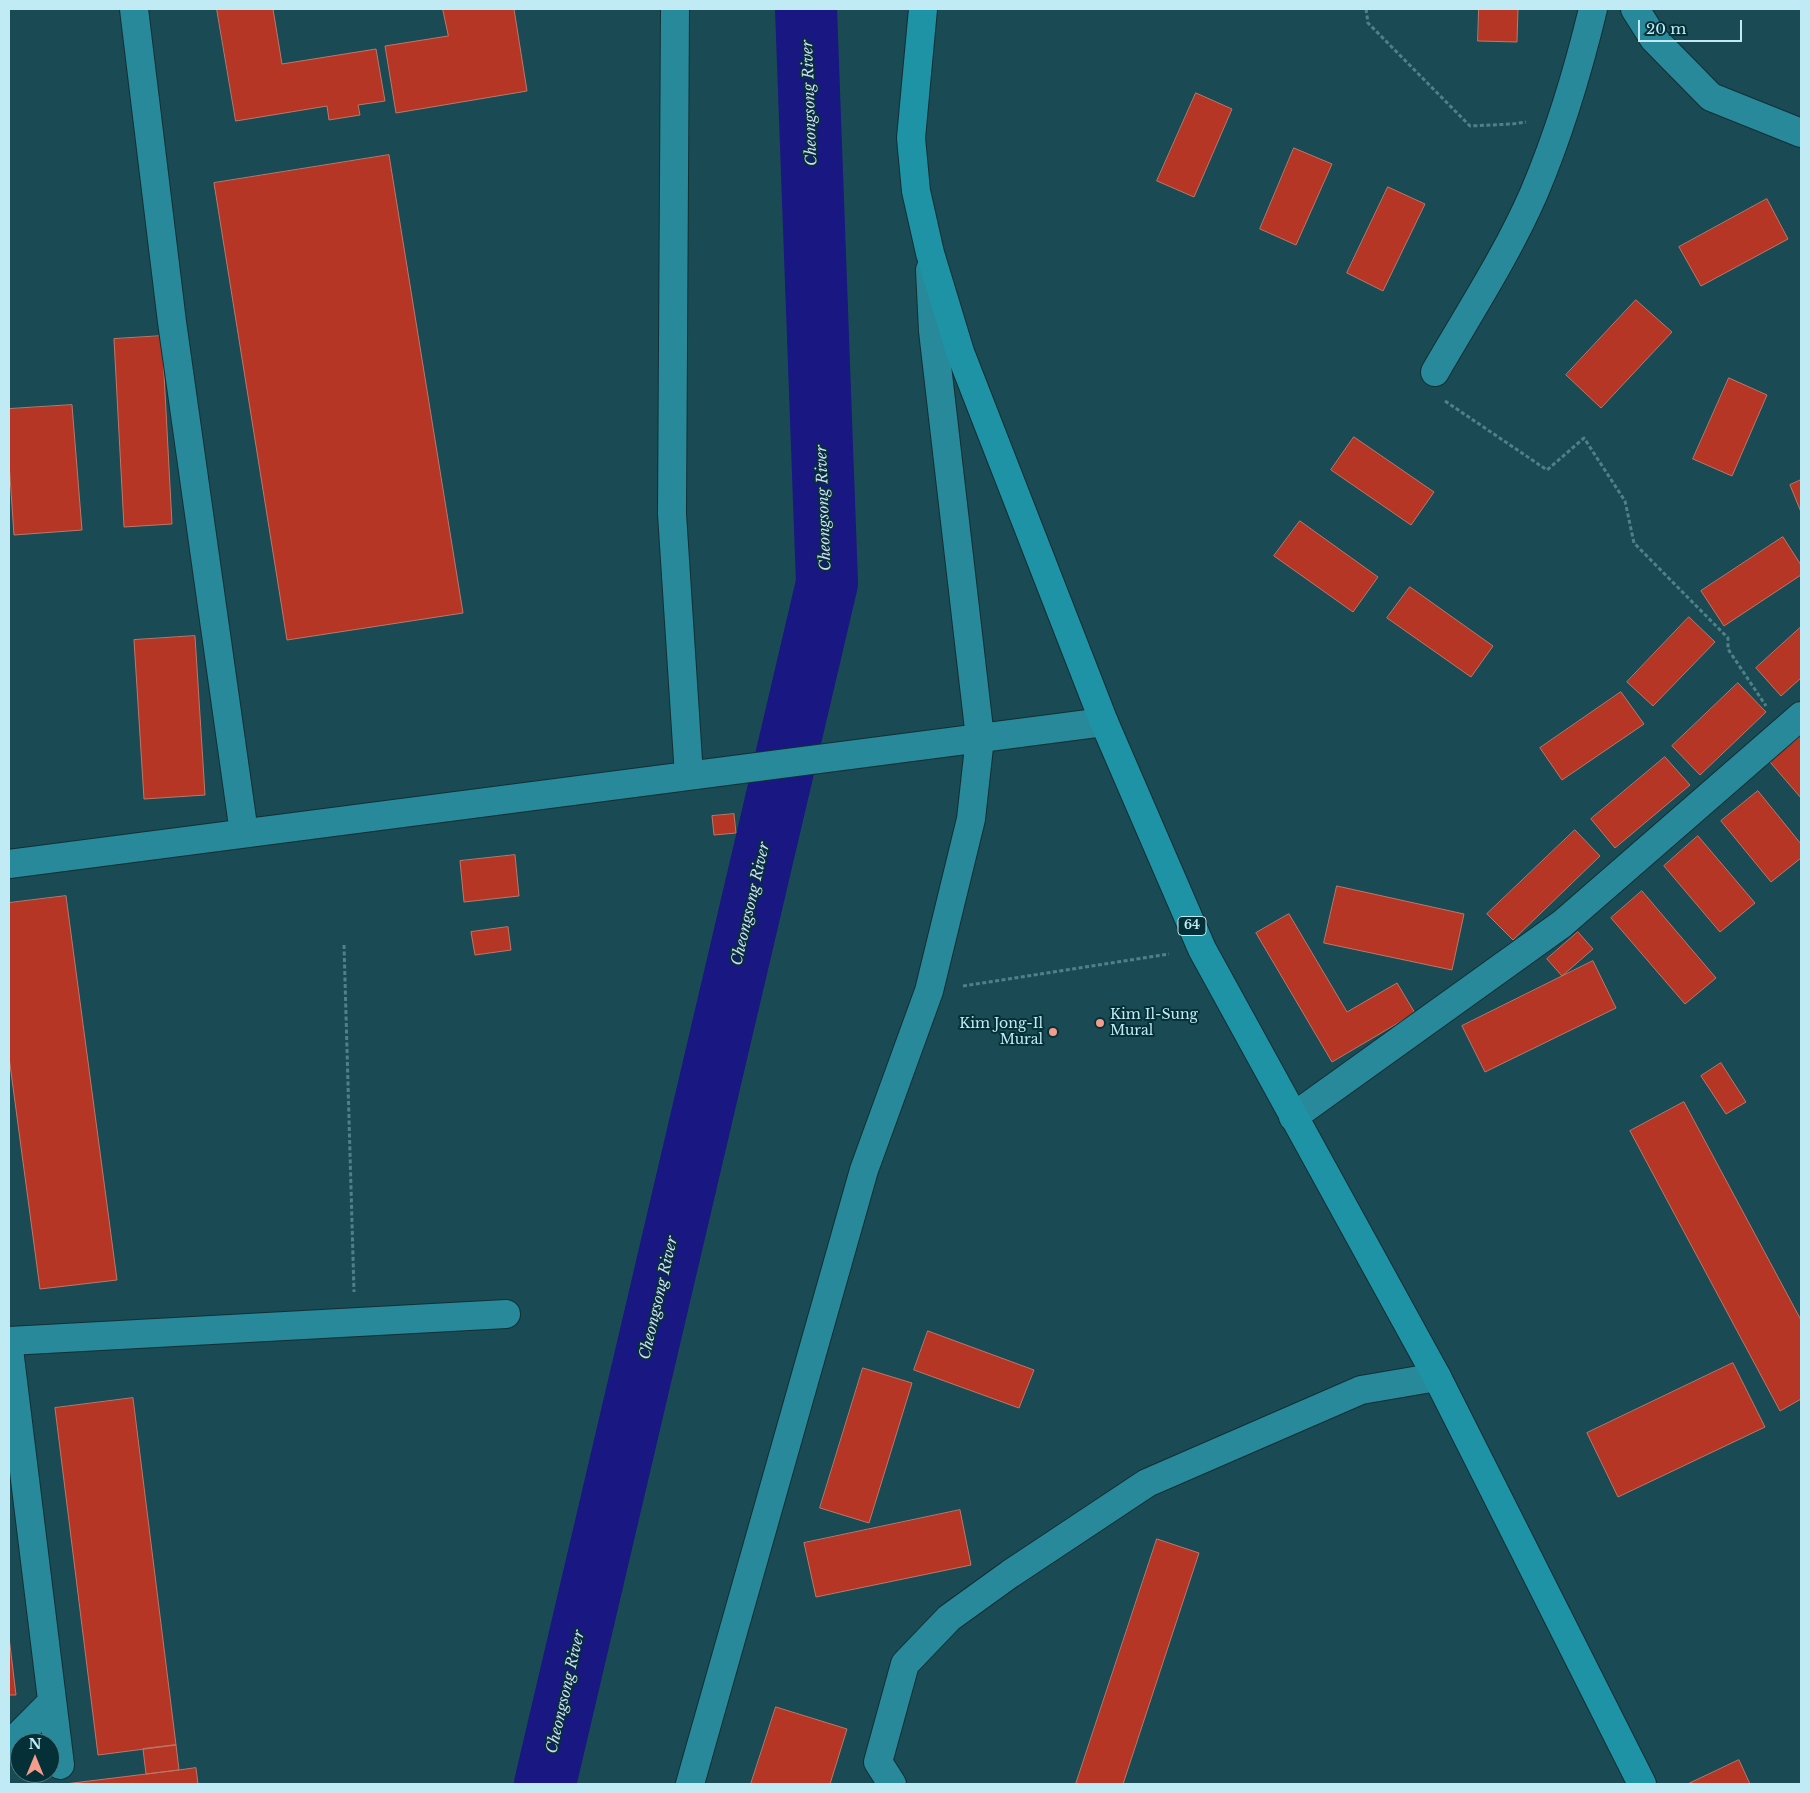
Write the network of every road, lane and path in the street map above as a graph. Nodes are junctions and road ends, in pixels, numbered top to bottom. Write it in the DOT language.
graph roads {
  1 [pos="134,9"];
  2 [pos="674,9"];
  3 [pos="923,9"];
  4 [pos="1366,9"];
  5 [pos="1594,9"];
  6 [pos="1635,9"];
  7 [pos="1562,116"];
  8 [pos="1801,133"];
  9 [pos="930,253"];
  10 [pos="1435,372"];
  11 [pos="1104,722"];
  12 [pos="1792,724"];
  13 [pos="980,738"];
  14 [pos="689,776"];
  15 [pos="244,833"];
  16 [pos="9,864"];
  17 [pos="344,945"];
  18 [pos="1202,949"];
  19 [pos="928,992"];
  20 [pos="1293,1117"];
  21 [pos="506,1314"];
  22 [pos="355,1322"];
  23 [pos="9,1341"];
  24 [pos="9,1349"];
  25 [pos="1437,1377"];
  26 [pos="52,1702"];
  27 [pos="56,1733"];
  28 [pos="9,1745"];
  29 [pos="690,1784"];
  30 [pos="892,1784"];
  31 [pos="1642,1784"];
  1 -- 15 [label="street"];
  2 -- 14 [label="street"];
  3 -- 9 [label="main road, 64"];
  4 -- 7 [label="path"];
  5 -- 7 [label="street"];
  6 -- 8 [label="street"];
  7 -- 10 [label="street"];
  9 -- 11 [label="main road, 64"];
  9 -- 13 [label="street"];
  10 -- 12 [label="path"];
  11 -- 13 [label="street"];
  11 -- 18 [label="main road, 64"];
  12 -- 20 [label="street"];
  13 -- 14 [label="street"];
  13 -- 19 [label="street"];
  14 -- 15 [label="street"];
  15 -- 16 [label="street"];
  17 -- 22 [label="path"];
  18 -- 19 [label="path"];
  18 -- 20 [label="main road, 64"];
  19 -- 29 [label="street"];
  20 -- 25 [label="main road, 64"];
  21 -- 22 [label="street"];
  22 -- 23 [label="street"];
  24 -- 26 [label="street"];
  25 -- 30 [label="street"];
  25 -- 31 [label="main road, 64"];
  26 -- 27 [label="street"];
  26 -- 28 [label="street"];
}
